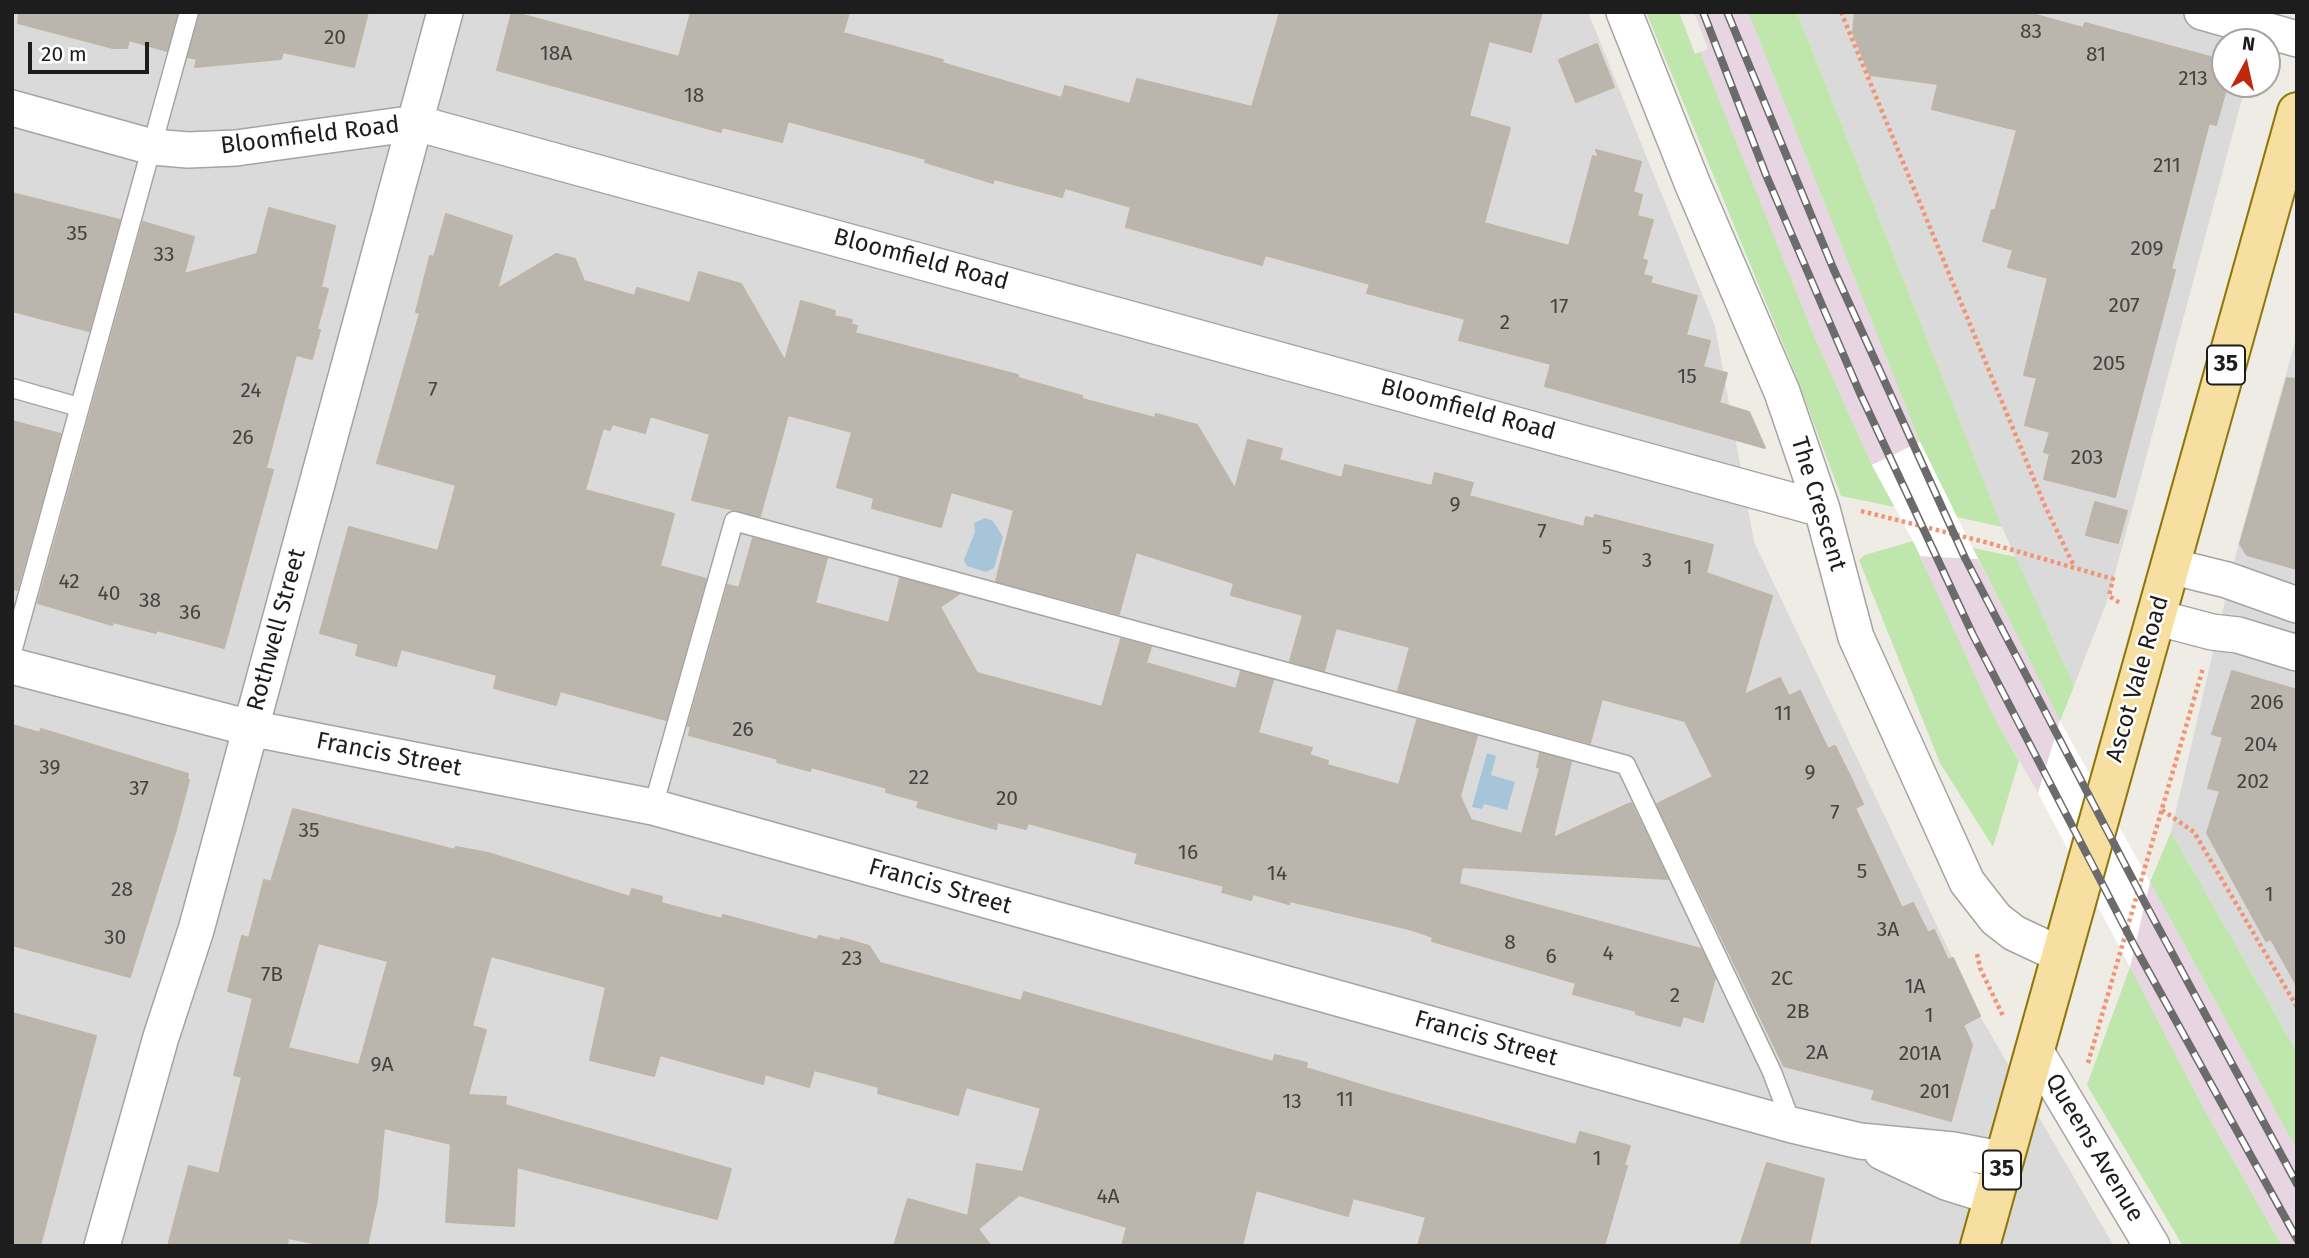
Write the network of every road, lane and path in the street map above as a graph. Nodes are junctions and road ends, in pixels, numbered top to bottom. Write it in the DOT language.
graph roads {
  1 [pos="188,12"];
  2 [pos="445,12"];
  3 [pos="1624,12"];
  4 [pos="1840,12"];
  5 [pos="2202,12"];
  6 [pos="2297,38"];
  7 [pos="12,108"];
  8 [pos="2297,112"];
  9 [pos="416,123"];
  10 [pos="152,147"];
  11 [pos="12,388"];
  12 [pos="79,407"];
  13 [pos="1822,509"];
  14 [pos="2170,566"];
  15 [pos="2074,567"];
  16 [pos="2297,605"];
  17 [pos="2139,611"];
  18 [pos="12,652"];
  19 [pos="2297,653"];
  20 [pos="2205,660"];
  21 [pos="12,666"];
  22 [pos="250,728"];
  23 [pos="653,807"];
  24 [pos="2162,810"];
  25 [pos="1976,944"];
  26 [pos="2062,955"];
  27 [pos="2297,1007"];
  28 [pos="2035,1050"];
  29 [pos="2086,1070"];
  30 [pos="1792,1125"];
  31 [pos="1860,1141"];
  32 [pos="2005,1160"];
  33 [pos="1994,1197"];
  34 [pos="102,1246"];
  35 [pos="1980,1246"];
  36 [pos="2152,1246"];
  1 -- 10 [label="lane"];
  2 -- 9 [label="street, Rothwell Street"];
  3 -- 13 [label="street, The Crescent"];
  4 -- 15 [label="path"];
  5 -- 6 [label="street"];
  7 -- 10 [label="street, Bloomfield Road"];
  8 -- 14 [label="main road, Ascot Vale Road / 35"];
  9 -- 10 [label="street, Bloomfield Road"];
  9 -- 13 [label="street, Bloomfield Road"];
  9 -- 22 [label="street, Rothwell Street"];
  10 -- 12 [label="lane"];
  11 -- 12 [label="lane"];
  12 -- 18 [label="lane"];
  13 -- 15 [label="path"];
  13 -- 26 [label="street, The Crescent"];
  14 -- 16 [label="street"];
  14 -- 17 [label="main road, Ascot Vale Road / 35"];
  15 -- 17 [label="path"];
  17 -- 19 [label="street"];
  17 -- 26 [label="main road, Ascot Vale Road / 35"];
  20 -- 24 [label="path"];
  21 -- 22 [label="street, Francis Street"];
  22 -- 23 [label="street, Francis Street"];
  22 -- 34 [label="street, Rothwell Street"];
  23 -- 30 [label="street, Francis Street"];
  23 -- 30 [label="lane"];
  24 -- 27 [label="path"];
  24 -- 29 [label="path"];
  25 -- 28 [label="path"];
  26 -- 28 [label="main road, Ascot Vale Road / 35"];
  28 -- 32 [label="main road, Ascot Vale Road / 35"];
  28 -- 36 [label="street, Queens Avenue"];
  30 -- 31 [label="street, Francis Street"];
  31 -- 32 [label="street, Francis Street"];
  31 -- 33 [label="street, Francis Street"];
  32 -- 33 [label="main road, Ascot Vale Road / 35"];
  33 -- 35 [label="main road, Ascot Vale Road / 35"];
}
